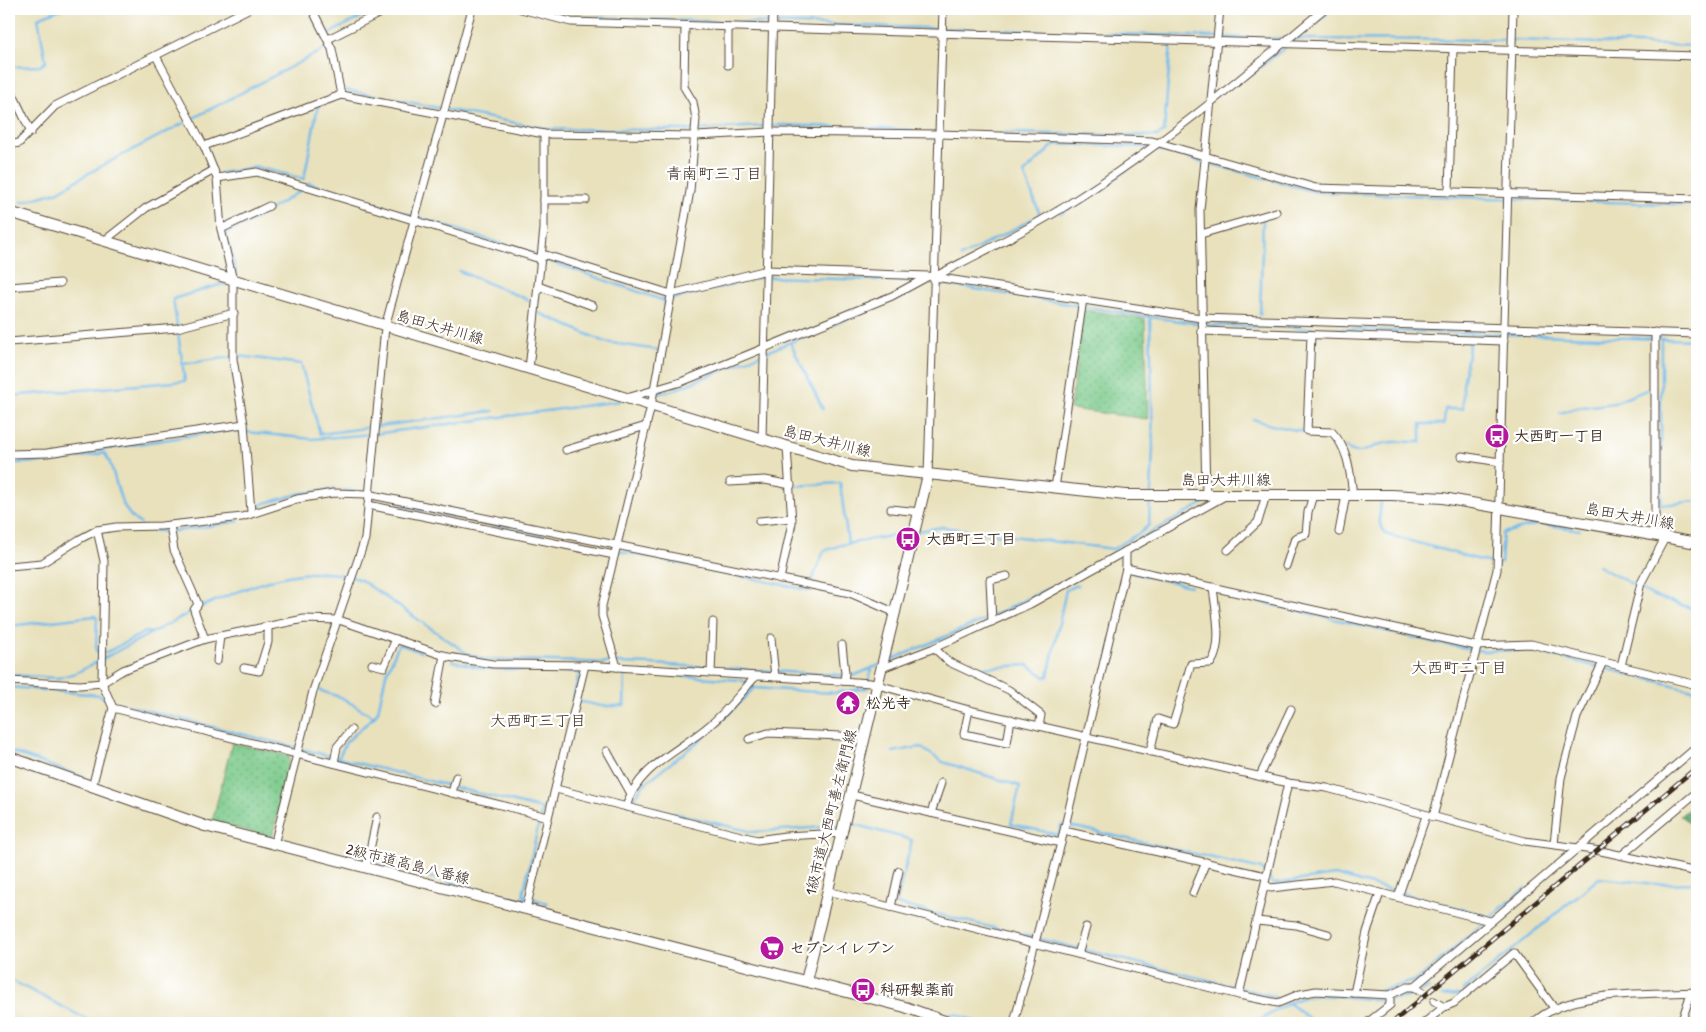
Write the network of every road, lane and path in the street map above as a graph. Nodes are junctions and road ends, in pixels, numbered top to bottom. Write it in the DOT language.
graph roads {
  1 [pos="245,9"];
  2 [pos="312,9"];
  3 [pos="388,9"];
  4 [pos="472,9"];
  5 [pos="521,9"];
  6 [pos="774,9"];
  7 [pos="943,9"];
  8 [pos="1220,9"];
  9 [pos="1324,9"];
  10 [pos="1513,9"];
  11 [pos="685,26"];
  12 [pos="728,27"];
  13 [pos="773,28"];
  14 [pos="942,33"];
  15 [pos="328,39"];
  16 [pos="1216,42"];
  17 [pos="1282,44"];
  18 [pos="1453,49"];
  19 [pos="1512,50"];
  20 [pos="156,56"];
  21 [pos="1697,56"];
  22 [pos="728,65"];
  23 [pos="9,86"];
  24 [pos="341,95"];
  25 [pos="1211,102"];
  26 [pos="443,114"];
  27 [pos="31,132"];
  28 [pos="772,132"];
  29 [pos="544,134"];
  30 [pos="939,134"];
  31 [pos="696,136"];
  32 [pos="1158,143"];
  33 [pos="9,146"];
  34 [pos="204,146"];
  35 [pos="1206,156"];
  36 [pos="214,170"];
  37 [pos="217,178"];
  38 [pos="1449,192"];
  39 [pos="1507,194"];
  40 [pos="1697,199"];
  41 [pos="544,200"];
  42 [pos="586,200"];
  43 [pos="269,206"];
  44 [pos="9,212"];
  45 [pos="1276,212"];
  46 [pos="414,219"];
  47 [pos="221,230"];
  48 [pos="1200,234"];
  49 [pos="104,241"];
  50 [pos="540,259"];
  51 [pos="767,270"];
  52 [pos="932,276"];
  53 [pos="233,281"];
  54 [pos="60,283"];
  55 [pos="538,286"];
  56 [pos="9,287"];
  57 [pos="671,294"];
  58 [pos="1083,299"];
  59 [pos="593,306"];
  60 [pos="234,313"];
  61 [pos="1201,318"];
  62 [pos="385,326"];
  63 [pos="1504,327"];
  64 [pos="1201,331"];
  65 [pos="1655,332"];
  66 [pos="1697,334"];
  67 [pos="1311,335"];
  68 [pos="1504,341"];
  69 [pos="9,342"];
  70 [pos="765,348"];
  71 [pos="529,368"];
  72 [pos="654,391"];
  73 [pos="626,398"];
  74 [pos="652,406"];
  75 [pos="244,424"];
  76 [pos="646,426"];
  77 [pos="762,439"];
  78 [pos="787,447"];
  79 [pos="566,450"];
  80 [pos="9,454"];
  81 [pos="1462,456"];
  82 [pos="1500,462"];
  83 [pos="928,475"];
  84 [pos="730,482"];
  85 [pos="791,485"];
  86 [pos="1055,488"];
  87 [pos="367,494"];
  88 [pos="1206,495"];
  89 [pos="1228,495"];
  90 [pos="1266,495"];
  91 [pos="1312,495"];
  92 [pos="1349,495"];
  93 [pos="368,505"];
  94 [pos="1498,508"];
  95 [pos="891,509"];
  96 [pos="251,512"];
  97 [pos="920,512"];
  98 [pos="792,518"];
  99 [pos="759,522"];
  100 [pos="170,525"];
  101 [pos="97,530"];
  102 [pos="1338,532"];
  103 [pos="1652,535"];
  104 [pos="1665,538"];
  105 [pos="1697,544"];
  106 [pos="616,545"];
  107 [pos="1228,550"];
  108 [pos="1126,551"];
  109 [pos="614,555"];
  110 [pos="9,566"];
  111 [pos="1286,566"];
  112 [pos="1126,568"];
  113 [pos="1007,576"];
  114 [pos="780,579"];
  115 [pos="1213,587"];
  116 [pos="896,613"];
  117 [pos="339,620"];
  118 [pos="713,622"];
  119 [pos="992,622"];
  120 [pos="268,626"];
  121 [pos="220,636"];
  122 [pos="771,638"];
  123 [pos="206,639"];
  124 [pos="396,639"];
  125 [pos="842,645"];
  126 [pos="1476,646"];
  127 [pos="934,648"];
  128 [pos="444,655"];
  129 [pos="217,661"];
  130 [pos="1602,662"];
  131 [pos="372,664"];
  132 [pos="585,665"];
  133 [pos="1621,666"];
  134 [pos="617,667"];
  135 [pos="244,668"];
  136 [pos="882,668"];
  137 [pos="711,673"];
  138 [pos="755,677"];
  139 [pos="775,677"];
  140 [pos="9,681"];
  141 [pos="844,681"];
  142 [pos="102,683"];
  143 [pos="1697,685"];
  144 [pos="878,686"];
  145 [pos="435,704"];
  146 [pos="113,708"];
  147 [pos="1291,709"];
  148 [pos="969,710"];
  149 [pos="1011,719"];
  150 [pos="1039,726"];
  151 [pos="351,730"];
  152 [pos="866,737"];
  153 [pos="1086,737"];
  154 [pos="749,739"];
  155 [pos="1697,747"];
  156 [pos="607,750"];
  157 [pos="1150,752"];
  158 [pos="297,753"];
  159 [pos="9,757"];
  160 [pos="334,763"];
  161 [pos="1260,776"];
  162 [pos="456,777"];
  163 [pos="942,783"];
  164 [pos="1288,783"];
  165 [pos="92,787"];
  166 [pos="556,789"];
  167 [pos="630,792"];
  168 [pos="1697,792"];
  169 [pos="452,793"];
  170 [pos="852,794"];
  171 [pos="626,807"];
  172 [pos="931,813"];
  173 [pos="376,817"];
  174 [pos="548,817"];
  175 [pos="1430,817"];
  176 [pos="1064,831"];
  177 [pos="842,833"];
  178 [pos="1062,843"];
  179 [pos="1554,844"];
  180 [pos="274,845"];
  181 [pos="1578,849"];
  182 [pos="1622,855"];
  183 [pos="1206,862"];
  184 [pos="366,868"];
  185 [pos="899,871"];
  186 [pos="1697,872"];
  187 [pos="1266,876"];
  188 [pos="1266,885"];
  189 [pos="827,891"];
  190 [pos="1193,893"];
  191 [pos="1380,893"];
  192 [pos="1398,897"];
  193 [pos="891,907"];
  194 [pos="526,909"];
  195 [pos="1257,921"];
  196 [pos="1490,921"];
  197 [pos="1086,927"];
  198 [pos="1328,934"];
  199 [pos="1036,944"];
  200 [pos="1078,954"];
  201 [pos="806,980"];
  202 [pos="1414,987"];
  203 [pos="1423,992"];
  204 [pos="1354,993"];
  205 [pos="1694,993"];
  206 [pos="1239,995"];
  207 [pos="1390,995"];
  208 [pos="1434,1001"];
  209 [pos="1444,1007"];
  210 [pos="1554,1008"];
  211 [pos="950,1023"];
  212 [pos="1014,1023"];
  213 [pos="1368,1023"];
  214 [pos="1424,1023"];
  215 [pos="1533,1023"];
  216 [pos="1681,1023"];
  1 -- 20 [label="street"];
  2 -- 15 [label="street"];
  3 -- 15 [label="street"];
  4 -- 26 [label="street"];
  5 -- 11 [label="street"];
  6 -- 13 [label="street"];
  7 -- 14 [label="street"];
  8 -- 16 [label="street"];
  9 -- 17 [label="street"];
  10 -- 19 [label="street"];
  11 -- 12 [label="street"];
  11 -- 31 [label="street"];
  12 -- 13 [label="street"];
  12 -- 22 [label="street"];
  13 -- 14 [label="street"];
  13 -- 28 [label="street"];
  14 -- 16 [label="street"];
  14 -- 30 [label="street"];
  15 -- 24 [label="street"];
  16 -- 17 [label="street"];
  16 -- 25 [label="street"];
  17 -- 18 [label="street"];
  17 -- 25 [label="street"];
  18 -- 19 [label="street"];
  18 -- 38 [label="street"];
  19 -- 21 [label="street"];
  19 -- 39 [label="street"];
  20 -- 27 [label="street"];
  20 -- 34 [label="street"];
  23 -- 27 [label="street"];
  24 -- 26 [label="street"];
  24 -- 34 [label="street"];
  25 -- 32 [label="street"];
  25 -- 35 [label="street"];
  26 -- 29 [label="street"];
  26 -- 46 [label="street"];
  27 -- 33 [label="street"];
  28 -- 30 [label="street"];
  28 -- 31 [label="street"];
  28 -- 51 [label="street"];
  29 -- 31 [label="street"];
  29 -- 41 [label="street"];
  30 -- 32 [label="street"];
  30 -- 52 [label="street"];
  31 -- 57 [label="street"];
  32 -- 35 [label="street"];
  32 -- 52 [label="street"];
  34 -- 36 [label="street"];
  35 -- 38 [label="street"];
  35 -- 48 [label="street"];
  36 -- 37 [label="street"];
  36 -- 49 [label="street"];
  37 -- 46 [label="street"];
  37 -- 47 [label="street"];
  38 -- 39 [label="street"];
  39 -- 40 [label="street"];
  39 -- 63 [label="street"];
  41 -- 42 [label="street"];
  41 -- 50 [label="street"];
  43 -- 47 [label="street"];
  44 -- 49 [label="main road, 島田大井川線"];
  45 -- 48 [label="street"];
  46 -- 50 [label="street"];
  46 -- 62 [label="street"];
  47 -- 53 [label="street"];
  48 -- 61 [label="street"];
  49 -- 53 [label="main road, 島田大井川線"];
  50 -- 55 [label="street"];
  50 -- 57 [label="street"];
  51 -- 52 [label="street"];
  51 -- 57 [label="street"];
  51 -- 70 [label="street"];
  52 -- 58 [label="street"];
  52 -- 70 [label="street"];
  52 -- 83 [label="street"];
  53 -- 60 [label="street"];
  53 -- 62 [label="main road, 島田大井川線"];
  54 -- 56 [label="street"];
  55 -- 59 [label="street"];
  55 -- 71 [label="street"];
  57 -- 72 [label="street"];
  58 -- 61 [label="street"];
  58 -- 86 [label="street"];
  60 -- 69 [label="street"];
  60 -- 75 [label="street"];
  61 -- 63 [label="street"];
  61 -- 64 [label="street"];
  62 -- 71 [label="main road, 島田大井川線"];
  62 -- 87 [label="street"];
  63 -- 65 [label="street"];
  63 -- 68 [label="street"];
  64 -- 67 [label="street"];
  64 -- 88 [label="street"];
  65 -- 66 [label="street"];
  65 -- 103 [label="street"];
  67 -- 68 [label="street"];
  67 -- 92 [label="street"];
  68 -- 82 [label="street"];
  70 -- 72 [label="street"];
  70 -- 77 [label="street"];
  71 -- 73 [label="main road, 島田大井川線"];
  72 -- 73 [label="street"];
  72 -- 74 [label="street"];
  73 -- 74 [label="main road, 島田大井川線"];
  74 -- 76 [label="street"];
  74 -- 77 [label="main road, 島田大井川線"];
  75 -- 80 [label="street"];
  75 -- 96 [label="street"];
  76 -- 79 [label="street"];
  76 -- 106 [label="street"];
  77 -- 78 [label="main road, 島田大井川線"];
  78 -- 83 [label="main road, 島田大井川線"];
  78 -- 85 [label="street"];
  81 -- 82 [label="street"];
  82 -- 94 [label="street"];
  83 -- 86 [label="main road, 島田大井川線"];
  83 -- 97 [label="main road, 1級市道大西町善左衛門線"];
  84 -- 85 [label="street"];
  85 -- 98 [label="street"];
  86 -- 88 [label="main road, 島田大井川線"];
  87 -- 93 [label="street"];
  87 -- 96 [label="street"];
  87 -- 106 [label="street"];
  88 -- 89 [label="main road, 島田大井川線"];
  89 -- 90 [label="main road, 島田大井川線"];
  89 -- 108 [label="street"];
  90 -- 91 [label="main road, 島田大井川線"];
  90 -- 107 [label="street"];
  91 -- 92 [label="main road, 島田大井川線"];
  91 -- 111 [label="street"];
  92 -- 94 [label="main road, 島田大井川線"];
  92 -- 102 [label="street"];
  93 -- 109 [label="street"];
  93 -- 117 [label="street"];
  94 -- 103 [label="main road, 島田大井川線"];
  94 -- 126 [label="street"];
  95 -- 97 [label="street"];
  96 -- 100 [label="street"];
  97 -- 116 [label="main road, 1級市道大西町善左衛門線"];
  98 -- 99 [label="street"];
  98 -- 114 [label="street"];
  100 -- 101 [label="street"];
  100 -- 123 [label="street"];
  101 -- 110 [label="street"];
  101 -- 142 [label="street"];
  103 -- 104 [label="main road, 島田大井川線"];
  104 -- 105 [label="main road, 島田大井川線"];
  104 -- 133 [label="street"];
  106 -- 109 [label="street"];
  106 -- 114 [label="street"];
  108 -- 112 [label="street"];
  108 -- 119 [label="street"];
  109 -- 134 [label="street"];
  112 -- 115 [label="street"];
  112 -- 153 [label="street"];
  113 -- 119 [label="street"];
  114 -- 116 [label="street"];
  115 -- 126 [label="street"];
  115 -- 157 [label="street"];
  116 -- 136 [label="main road, 1級市道大西町善左衛門線"];
  117 -- 120 [label="street"];
  117 -- 124 [label="street"];
  117 -- 158 [label="street"];
  118 -- 137 [label="street"];
  119 -- 127 [label="street"];
  120 -- 121 [label="street"];
  120 -- 135 [label="street"];
  121 -- 123 [label="street"];
  121 -- 129 [label="street"];
  122 -- 139 [label="street"];
  123 -- 142 [label="street"];
  124 -- 128 [label="street"];
  124 -- 131 [label="street"];
  125 -- 141 [label="street"];
  126 -- 130 [label="street"];
  126 -- 175 [label="street"];
  127 -- 136 [label="street"];
  127 -- 150 [label="street"];
  128 -- 132 [label="street"];
  128 -- 145 [label="street"];
  130 -- 133 [label="street"];
  130 -- 179 [label="street"];
  132 -- 134 [label="street"];
  132 -- 166 [label="street"];
  133 -- 143 [label="street"];
  134 -- 137 [label="street"];
  136 -- 144 [label="main road, 1級市道大西町善左衛門線"];
  137 -- 138 [label="street"];
  138 -- 139 [label="street"];
  138 -- 167 [label="street"];
  139 -- 141 [label="street"];
  140 -- 142 [label="street"];
  141 -- 144 [label="street"];
  142 -- 146 [label="street"];
  144 -- 148 [label="street"];
  144 -- 152 [label="main road, 1級市道大西町善左衛門線"];
  146 -- 158 [label="street"];
  146 -- 165 [label="street"];
  147 -- 161 [label="street"];
  148 -- 149 [label="street"];
  148 -- 149 [label="street"];
  149 -- 150 [label="street"];
  150 -- 153 [label="street"];
  151 -- 160 [label="street"];
  152 -- 154 [label="street"];
  152 -- 170 [label="main road, 1級市道大西町善左衛門線"];
  153 -- 157 [label="street"];
  153 -- 176 [label="street"];
  155 -- 181 [label="street"];
  156 -- 167 [label="street"];
  157 -- 161 [label="street"];
  158 -- 160 [label="street"];
  158 -- 180 [label="street"];
  159 -- 165 [label="main road, 2級市道高島八番線"];
  160 -- 169 [label="street"];
  161 -- 164 [label="street"];
  162 -- 169 [label="street"];
  163 -- 172 [label="street"];
  164 -- 175 [label="street"];
  164 -- 187 [label="street"];
  165 -- 180 [label="main road, 2級市道高島八番線"];
  166 -- 171 [label="street"];
  166 -- 174 [label="street"];
  167 -- 171 [label="street"];
  168 -- 182 [label="street"];
  169 -- 174 [label="street"];
  170 -- 172 [label="street"];
  170 -- 177 [label="main road, 1級市道大西町善左衛門線"];
  171 -- 177 [label="street"];
  172 -- 178 [label="street"];
  173 -- 184 [label="street"];
  174 -- 194 [label="street"];
  175 -- 179 [label="street"];
  175 -- 192 [label="street"];
  176 -- 178 [label="street"];
  176 -- 183 [label="street"];
  177 -- 189 [label="main road, 1級市道大西町善左衛門線"];
  178 -- 199 [label="street"];
  179 -- 181 [label="street"];
  180 -- 184 [label="main road, 2級市道高島八番線"];
  181 -- 182 [label="street"];
  181 -- 196 [label="street"];
  182 -- 186 [label="street"];
  183 -- 187 [label="street"];
  183 -- 190 [label="street"];
  184 -- 194 [label="main road, 2級市道高島八番線"];
  185 -- 193 [label="street"];
  187 -- 188 [label="street"];
  188 -- 191 [label="street"];
  188 -- 195 [label="street"];
  189 -- 193 [label="street"];
  189 -- 201 [label="main road, 1級市道大西町善左衛門線"];
  191 -- 192 [label="street"];
  191 -- 204 [label="street"];
  192 -- 196 [label="street"];
  193 -- 199 [label="street"];
  194 -- 201 [label="main road, 2級市道高島八番線"];
  195 -- 198 [label="street"];
  195 -- 206 [label="street"];
  196 -- 202 [label="street"];
  197 -- 200 [label="street"];
  199 -- 200 [label="street"];
  199 -- 212 [label="street"];
  200 -- 206 [label="street"];
  201 -- 211 [label="main road"];
  202 -- 203 [label="street"];
  202 -- 207 [label="street"];
  204 -- 206 [label="street"];
  204 -- 207 [label="street"];
  205 -- 210 [label="street"];
  205 -- 216 [label="street"];
  207 -- 213 [label="street"];
  208 -- 209 [label="street"];
  209 -- 210 [label="street"];
  209 -- 214 [label="street"];
  210 -- 215 [label="street"];
}
